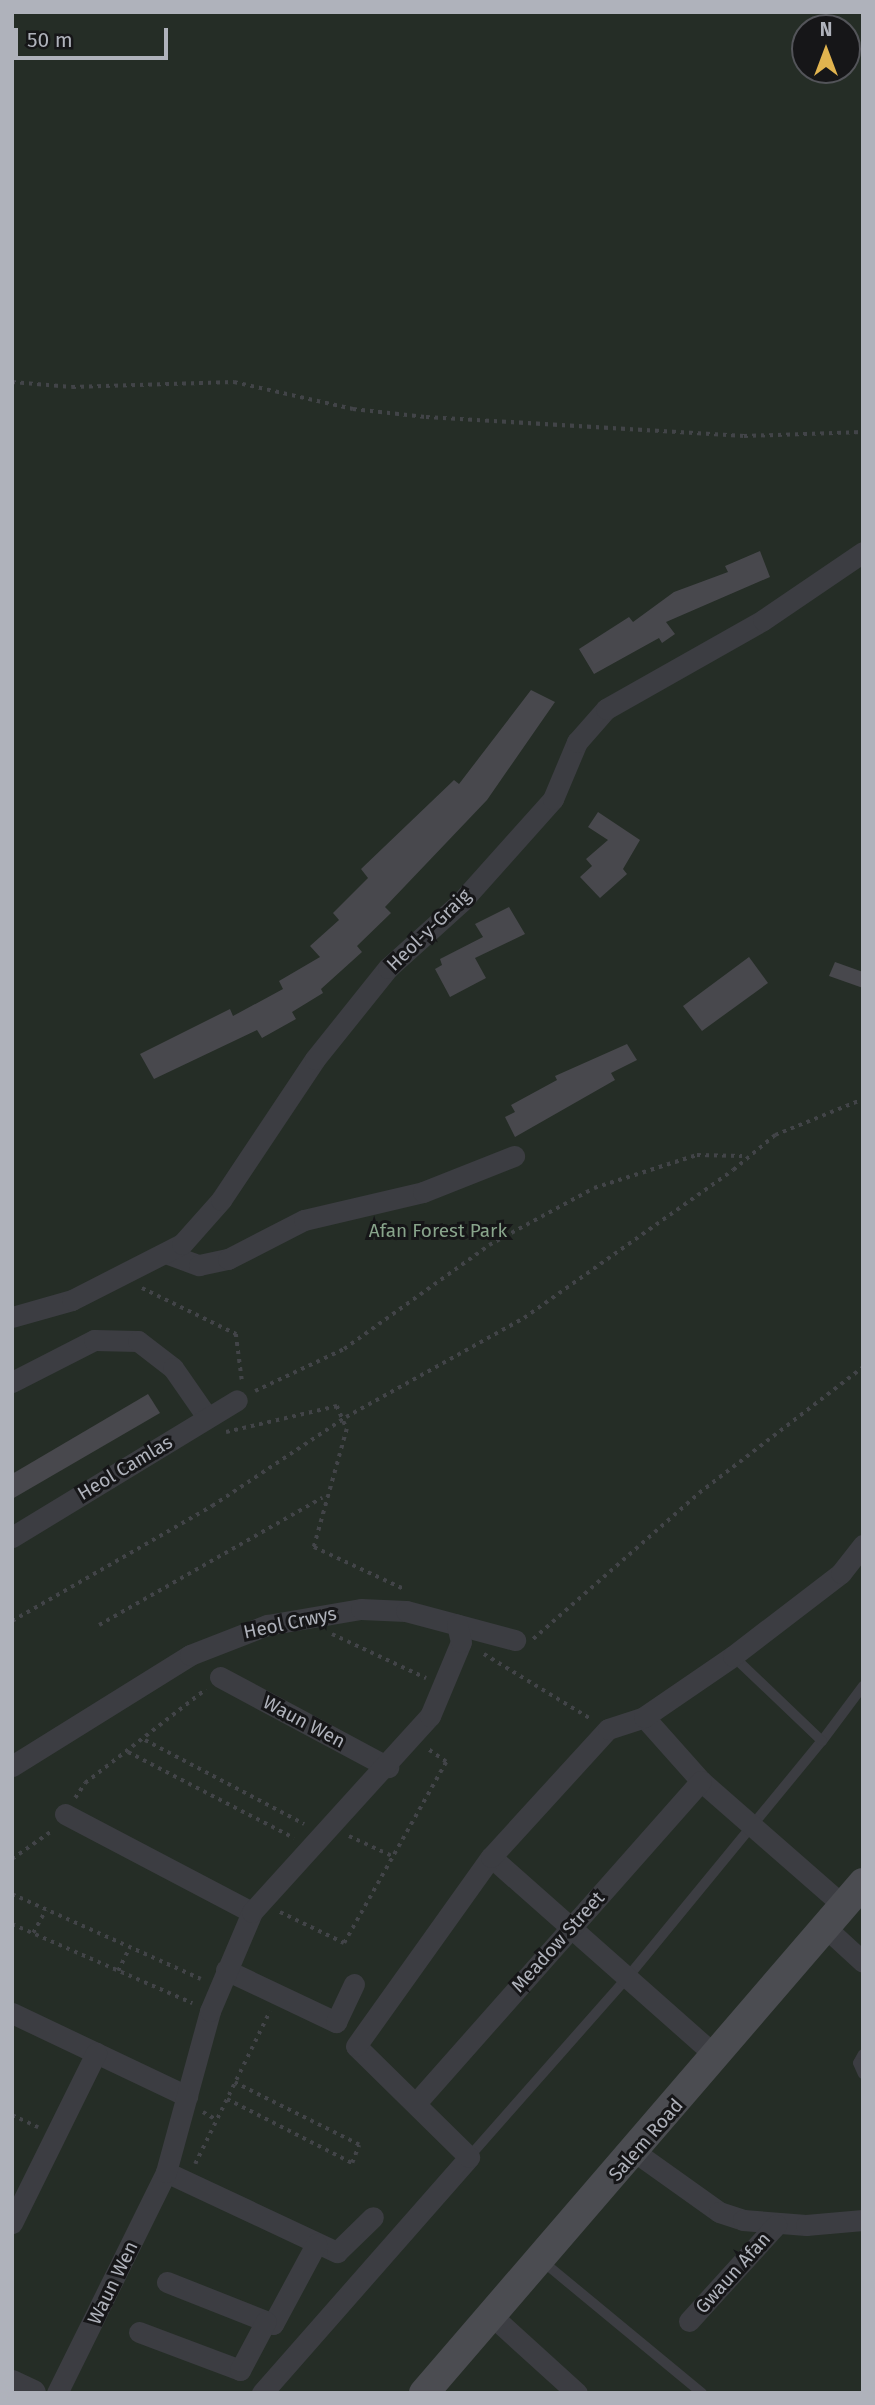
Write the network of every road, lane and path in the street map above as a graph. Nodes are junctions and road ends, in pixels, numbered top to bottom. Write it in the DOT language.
graph roads {
  1 [pos="12,382"];
  2 [pos="863,432"];
  3 [pos="863,552"];
  4 [pos="863,1099"];
  5 [pos="514,1156"];
  6 [pos="742,1156"];
  7 [pos="168,1254"];
  8 [pos="132,1267"];
  9 [pos="12,1317"];
  10 [pos="863,1367"];
  11 [pos="12,1382"];
  12 [pos="237,1400"];
  13 [pos="207,1417"];
  14 [pos="346,1417"];
  15 [pos="189,1429"];
  16 [pos="324,1497"];
  17 [pos="12,1537"];
  18 [pos="863,1545"];
  19 [pos="12,1620"];
  20 [pos="99,1625"];
  21 [pos="452,1628"];
  22 [pos="330,1634"];
  23 [pos="520,1644"];
  24 [pos="733,1656"];
  25 [pos="216,1681"];
  26 [pos="444,1685"];
  27 [pos="863,1686"];
  28 [pos="644,1717"];
  29 [pos="608,1730"];
  30 [pos="412,1739"];
  31 [pos="145,1740"];
  32 [pos="821,1741"];
  33 [pos="128,1752"];
  34 [pos="12,1766"];
  35 [pos="388,1767"];
  36 [pos="701,1781"];
  37 [pos="65,1814"];
  38 [pos="753,1827"];
  39 [pos="323,1837"];
  40 [pos="392,1856"];
  41 [pos="491,1857"];
  42 [pos="12,1859"];
  43 [pos="863,1883"];
  44 [pos="12,1895"];
  45 [pos="256,1907"];
  46 [pos="46,1910"];
  47 [pos="835,1917"];
  48 [pos="12,1924"];
  49 [pos="571,1928"];
  50 [pos="33,1933"];
  51 [pos="129,1948"];
  52 [pos="863,1962"];
  53 [pos="117,1972"];
  54 [pos="223,1978"];
  55 [pos="627,1978"];
  56 [pos="354,1984"];
  57 [pos="278,1994"];
  58 [pos="210,2011"];
  59 [pos="12,2014"];
  60 [pos="96,2053"];
  61 [pos="863,2054"];
  62 [pos="717,2057"];
  63 [pos="863,2074"];
  64 [pos="235,2083"];
  65 [pos="187,2096"];
  66 [pos="227,2099"];
  67 [pos="415,2103"];
  68 [pos="12,2115"];
  69 [pos="56,2135"];
  70 [pos="635,2152"];
  71 [pos="469,2157"];
  72 [pos="166,2172"];
  73 [pos="187,2182"];
  74 [pos="373,2217"];
  75 [pos="863,2220"];
  76 [pos="12,2223"];
  77 [pos="776,2225"];
  78 [pos="316,2244"];
  79 [pos="541,2260"];
  80 [pos="167,2282"];
  81 [pos="491,2315"];
  82 [pos="265,2321"];
  83 [pos="689,2321"];
  84 [pos="139,2332"];
  85 [pos="12,2383"];
  86 [pos="33,2393"];
  87 [pos="57,2393"];
  88 [pos="262,2393"];
  89 [pos="424,2393"];
  90 [pos="577,2393"];
  91 [pos="702,2393"];
  1 -- 2 [label="path"];
  3 -- 7 [label="street, Heol-y-Graig"];
  4 -- 14 [label="path"];
  5 -- 7 [label="street"];
  6 -- 12 [label="path"];
  7 -- 8 [label="street, Heol-y-Graig"];
  8 -- 9 [label="street, Heol-y-Graig"];
  8 -- 12 [label="path"];
  10 -- 23 [label="path"];
  11 -- 13 [label="street"];
  12 -- 13 [label="street, Heol Camlas"];
  13 -- 15 [label="street, Heol Camlas"];
  14 -- 15 [label="path"];
  14 -- 16 [label="path"];
  14 -- 19 [label="path"];
  15 -- 17 [label="street, Heol Camlas"];
  16 -- 20 [label="path"];
  16 -- 21 [label="path"];
  18 -- 24 [label="street"];
  21 -- 23 [label="street, Heol Crwys"];
  21 -- 26 [label="street, Waun Wen"];
  21 -- 29 [label="path"];
  21 -- 34 [label="street, Heol Crwys"];
  22 -- 26 [label="path"];
  24 -- 28 [label="street"];
  24 -- 32 [label="lane"];
  25 -- 31 [label="path"];
  25 -- 35 [label="street, Waun Wen"];
  26 -- 30 [label="street, Waun Wen"];
  27 -- 32 [label="lane"];
  28 -- 29 [label="street"];
  28 -- 36 [label="street"];
  29 -- 41 [label="street"];
  30 -- 35 [label="street, Waun Wen"];
  30 -- 40 [label="path"];
  31 -- 33 [label="path"];
  31 -- 39 [label="path"];
  32 -- 38 [label="lane"];
  33 -- 37 [label="path"];
  33 -- 39 [label="path"];
  35 -- 39 [label="street, Waun Wen"];
  36 -- 38 [label="street"];
  36 -- 49 [label="street, Meadow Street"];
  37 -- 42 [label="path"];
  37 -- 45 [label="street"];
  38 -- 47 [label="street"];
  38 -- 55 [label="lane"];
  39 -- 40 [label="path"];
  39 -- 45 [label="street, Waun Wen"];
  40 -- 45 [label="path"];
  41 -- 49 [label="street"];
  41 -- 67 [label="street"];
  43 -- 47 [label="main road, Salem Road"];
  44 -- 46 [label="path"];
  45 -- 54 [label="street, Waun Wen"];
  46 -- 50 [label="path"];
  46 -- 51 [label="path"];
  47 -- 52 [label="street"];
  47 -- 62 [label="main road, Salem Road"];
  48 -- 50 [label="path"];
  49 -- 55 [label="street"];
  49 -- 67 [label="street, Meadow Street"];
  50 -- 53 [label="path"];
  51 -- 53 [label="path"];
  51 -- 54 [label="path"];
  53 -- 58 [label="path"];
  54 -- 57 [label="street"];
  54 -- 58 [label="street, Waun Wen"];
  55 -- 62 [label="street"];
  55 -- 71 [label="lane"];
  56 -- 57 [label="street"];
  57 -- 64 [label="path"];
  58 -- 65 [label="street, Waun Wen"];
  59 -- 60 [label="street"];
  60 -- 65 [label="street"];
  60 -- 69 [label="street"];
  61 -- 63 [label="lane"];
  62 -- 70 [label="main road, Salem Road"];
  64 -- 66 [label="path"];
  64 -- 66 [label="path"];
  65 -- 72 [label="street, Waun Wen"];
  66 -- 73 [label="path"];
  67 -- 71 [label="street"];
  68 -- 69 [label="path"];
  69 -- 76 [label="street"];
  70 -- 77 [label="street, Gwaun Afan"];
  70 -- 79 [label="main road, Salem Road"];
  71 -- 88 [label="street"];
  72 -- 73 [label="street"];
  72 -- 87 [label="street, Waun Wen"];
  73 -- 78 [label="street"];
  74 -- 78 [label="street"];
  75 -- 77 [label="street, Gwaun Afan"];
  77 -- 83 [label="street, Gwaun Afan"];
  78 -- 82 [label="street"];
  79 -- 81 [label="main road, Salem Road"];
  79 -- 91 [label="lane"];
  80 -- 82 [label="street"];
  81 -- 89 [label="main road, Salem Road"];
  81 -- 90 [label="street"];
  82 -- 84 [label="street"];
  85 -- 86 [label="street"];
}
